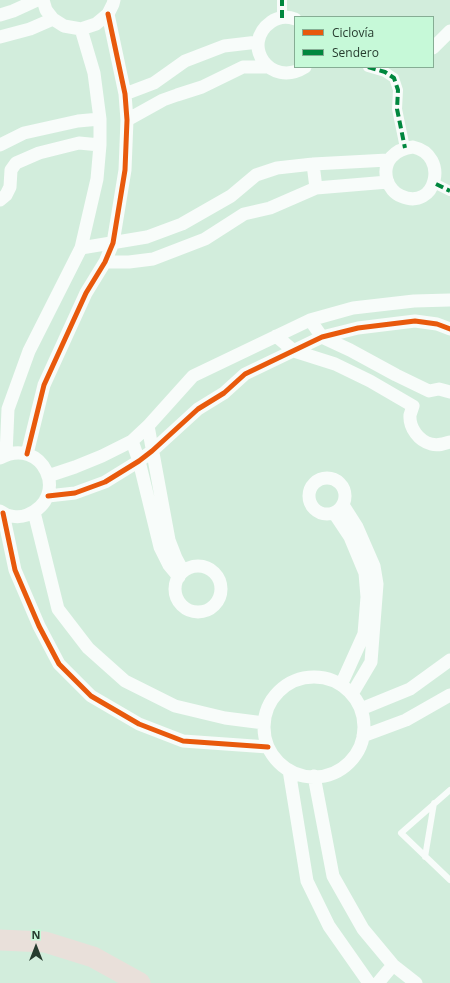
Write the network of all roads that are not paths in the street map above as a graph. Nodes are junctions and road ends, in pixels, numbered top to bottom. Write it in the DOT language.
graph roads {
  1 [pos="37,0"];
  2 [pos="42,0"];
  3 [pos="114,0"];
  4 [pos="282,0"];
  5 [pos="108,14"];
  6 [pos="0,15"];
  7 [pos="288,18"];
  8 [pos="53,19"];
  9 [pos="81,29"];
  10 [pos="450,31"];
  11 [pos="0,37"];
  12 [pos="258,42"];
  13 [pos="434,47"];
  14 [pos="268,67"];
  15 [pos="303,68"];
  16 [pos="372,68"];
  17 [pos="125,94"];
  18 [pos="100,119"];
  19 [pos="127,120"];
  20 [pos="0,145"];
  21 [pos="100,145"];
  22 [pos="405,148"];
  23 [pos="388,160"];
  24 [pos="313,164"];
  25 [pos="388,182"];
  26 [pos="436,184"];
  27 [pos="316,188"];
  28 [pos="450,191"];
  29 [pos="0,200"];
  30 [pos="113,243"];
  31 [pos="81,248"];
  32 [pos="105,262"];
  33 [pos="450,300"];
  34 [pos="414,301"];
  35 [pos="310,320"];
  36 [pos="415,321"];
  37 [pos="450,329"];
  38 [pos="276,336"];
  39 [pos="322,337"];
  40 [pos="294,351"];
  41 [pos="450,392"];
  42 [pos="148,426"];
  43 [pos="132,441"];
  44 [pos="450,442"];
  45 [pos="152,451"];
  46 [pos="27,454"];
  47 [pos="3,457"];
  48 [pos="139,461"];
  49 [pos="48,476"];
  50 [pos="48,496"];
  51 [pos="1,512"];
  52 [pos="34,512"];
  53 [pos="450,660"];
  54 [pos="341,685"];
  55 [pos="352,694"];
  56 [pos="450,695"];
  57 [pos="360,708"];
  58 [pos="264,723"];
  59 [pos="363,736"];
  60 [pos="268,747"];
  61 [pos="289,770"];
  62 [pos="314,776"];
  63 [pos="450,790"];
  64 [pos="434,803"];
  65 [pos="425,857"];
  66 [pos="450,872"];
  67 [pos="449,879"];
  68 [pos="3,941"];
  69 [pos="393,966"];
  70 [pos="140,983"];
  71 [pos="369,983"];
  72 [pos="378,983"];
  73 [pos="416,983"];
  1 -- 6 [label="street"];
  2 -- 8 [label="street"];
  3 -- 5 [label="street"];
  4 -- 7 [label="street"];
  5 -- 9 [label="street"];
  5 -- 17 [label="street"];
  7 -- 12 [label="street"];
  8 -- 9 [label="street"];
  8 -- 11 [label="street"];
  9 -- 18 [label="street"];
  10 -- 13 [label="street"];
  12 -- 14 [label="street"];
  12 -- 17 [label="street"];
  14 -- 15 [label="street"];
  14 -- 19 [label="street"];
  16 -- 22 [label="street"];
  17 -- 19 [label="street"];
  18 -- 20 [label="street"];
  18 -- 21 [label="street"];
  19 -- 30 [label="street"];
  21 -- 29 [label="street"];
  21 -- 31 [label="street"];
  22 -- 23 [label="street"];
  22 -- 26 [label="street"];
  23 -- 24 [label="street"];
  23 -- 25 [label="street"];
  24 -- 27 [label="street"];
  24 -- 30 [label="street"];
  25 -- 26 [label="street"];
  25 -- 27 [label="street"];
  26 -- 28 [label="street"];
  27 -- 32 [label="street"];
  30 -- 31 [label="street"];
  30 -- 32 [label="street"];
  31 -- 47 [label="street"];
  32 -- 46 [label="street"];
  33 -- 34 [label="street"];
  34 -- 35 [label="street"];
  34 -- 36 [label="street"];
  35 -- 38 [label="street"];
  35 -- 39 [label="street"];
  36 -- 37 [label="street"];
  36 -- 39 [label="street"];
  38 -- 40 [label="street"];
  38 -- 42 [label="street"];
  39 -- 40 [label="street"];
  39 -- 41 [label="street"];
  40 -- 44 [label="street"];
  40 -- 45 [label="street"];
  42 -- 43 [label="street"];
  42 -- 45 [label="street"];
  43 -- 48 [label="street"];
  43 -- 49 [label="street"];
  45 -- 48 [label="street"];
  45 -- 48 [label="street"];
  46 -- 47 [label="street"];
  46 -- 49 [label="street"];
  48 -- 50 [label="street"];
  49 -- 50 [label="street"];
  50 -- 52 [label="street"];
  51 -- 52 [label="street"];
  51 -- 60 [label="street"];
  52 -- 58 [label="street"];
  53 -- 57 [label="street"];
  54 -- 55 [label="street"];
  54 -- 55 [label="street"];
  54 -- 58 [label="street"];
  55 -- 57 [label="street"];
  56 -- 59 [label="street"];
  57 -- 59 [label="street"];
  58 -- 60 [label="street"];
  59 -- 62 [label="street"];
  60 -- 61 [label="street"];
  61 -- 62 [label="street"];
  61 -- 71 [label="street"];
  62 -- 69 [label="street"];
  63 -- 64 [label="lane"];
  64 -- 65 [label="lane"];
  64 -- 65 [label="lane"];
  65 -- 67 [label="lane"];
  66 -- 67 [label="lane"];
  68 -- 70 [label="highway"];
  69 -- 72 [label="street"];
  69 -- 73 [label="street"];
}
